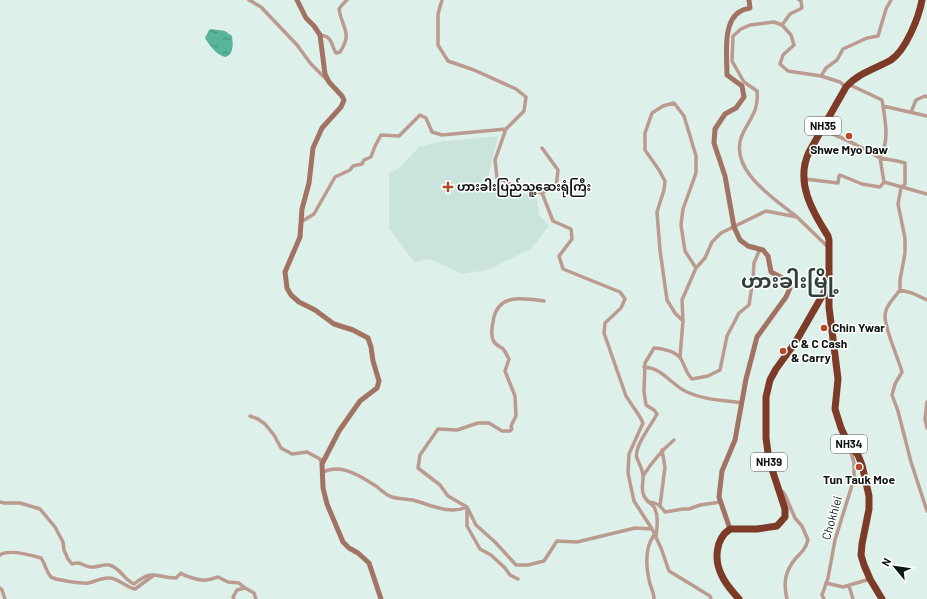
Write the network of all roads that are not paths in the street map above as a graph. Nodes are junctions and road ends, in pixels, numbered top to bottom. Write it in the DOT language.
graph roads {
  1 [pos="249,0"];
  2 [pos="296,0"];
  3 [pos="347,0"];
  4 [pos="442,0"];
  5 [pos="749,0"];
  6 [pos="799,0"];
  7 [pos="891,0"];
  8 [pos="922,0"];
  9 [pos="782,25"];
  10 [pos="320,35"];
  11 [pos="821,76"];
  12 [pos="329,82"];
  13 [pos="847,86"];
  14 [pos="927,97"];
  15 [pos="883,106"];
  16 [pos="911,112"];
  17 [pos="927,116"];
  18 [pos="506,129"];
  19 [pos="821,130"];
  20 [pos="542,148"];
  21 [pos="880,158"];
  22 [pos="804,179"];
  23 [pos="884,182"];
  24 [pos="901,188"];
  25 [pos="542,193"];
  26 [pos="927,194"];
  27 [pos="797,217"];
  28 [pos="300,223"];
  29 [pos="734,227"];
  30 [pos="760,249"];
  31 [pos="830,249"];
  32 [pos="696,268"];
  33 [pos="830,282"];
  34 [pos="900,290"];
  35 [pos="927,300"];
  36 [pos="544,301"];
  37 [pos="683,321"];
  38 [pos="680,357"];
  39 [pos="644,367"];
  40 [pos="927,402"];
  41 [pos="742,403"];
  42 [pos="250,416"];
  43 [pos="927,428"];
  44 [pos="674,440"];
  45 [pos="848,442"];
  46 [pos="662,450"];
  47 [pos="322,464"];
  48 [pos="323,472"];
  49 [pos="643,476"];
  50 [pos="779,490"];
  51 [pos="0,502"];
  52 [pos="648,502"];
  53 [pos="721,502"];
  54 [pos="660,506"];
  55 [pos="467,507"];
  56 [pos="927,511"];
  57 [pos="652,529"];
  58 [pos="730,529"];
  59 [pos="655,537"];
  60 [pos="0,555"];
  61 [pos="155,575"];
  62 [pos="518,579"];
  63 [pos="870,579"];
  64 [pos="826,583"];
  65 [pos="849,586"];
  66 [pos="0,588"];
  67 [pos="245,588"];
  68 [pos="5,599"];
  69 [pos="234,599"];
  70 [pos="256,599"];
  71 [pos="381,599"];
  72 [pos="654,599"];
  73 [pos="711,599"];
  74 [pos="739,599"];
  75 [pos="787,599"];
  76 [pos="824,599"];
  77 [pos="853,599"];
  78 [pos="882,599"];
  1 -- 12 [label="street"];
  2 -- 10 [label="street"];
  3 -- 10 [label="street"];
  4 -- 18 [label="street"];
  5 -- 29 [label="street"];
  6 -- 9 [label="street"];
  7 -- 11 [label="street"];
  8 -- 13 [label="highway, NH35"];
  9 -- 11 [label="street"];
  9 -- 27 [label="street"];
  10 -- 12 [label="street"];
  11 -- 13 [label="street"];
  12 -- 28 [label="street"];
  13 -- 15 [label="street"];
  13 -- 19 [label="highway, NH35"];
  14 -- 16 [label="street"];
  15 -- 16 [label="street"];
  15 -- 21 [label="street"];
  16 -- 17 [label="street"];
  18 -- 25 [label="street"];
  18 -- 28 [label="street"];
  19 -- 21 [label="street"];
  19 -- 22 [label="highway, NH35"];
  20 -- 25 [label="street"];
  21 -- 23 [label="street"];
  21 -- 24 [label="street"];
  22 -- 23 [label="street"];
  22 -- 31 [label="highway, NH35"];
  23 -- 24 [label="street"];
  24 -- 26 [label="street"];
  24 -- 34 [label="street"];
  25 -- 57 [label="street"];
  27 -- 29 [label="street"];
  27 -- 31 [label="street"];
  28 -- 47 [label="street"];
  29 -- 30 [label="street"];
  29 -- 32 [label="street"];
  30 -- 38 [label="street"];
  30 -- 41 [label="street"];
  31 -- 33 [label="highway, NH35"];
  32 -- 37 [label="street"];
  32 -- 37 [label="street"];
  33 -- 45 [label="highway, NH34"];
  33 -- 50 [label="highway, NH39"];
  34 -- 35 [label="street"];
  34 -- 56 [label="street"];
  36 -- 55 [label="street"];
  37 -- 38 [label="street"];
  38 -- 39 [label="street"];
  39 -- 41 [label="street"];
  39 -- 49 [label="street"];
  40 -- 43 [label="street"];
  41 -- 53 [label="street"];
  42 -- 47 [label="street"];
  44 -- 46 [label="street"];
  45 -- 63 [label="highway, NH34"];
  45 -- 64 [label="street, Chokhlei"];
  46 -- 49 [label="street"];
  46 -- 54 [label="street"];
  47 -- 48 [label="street"];
  48 -- 55 [label="street"];
  48 -- 71 [label="street"];
  49 -- 52 [label="street"];
  50 -- 58 [label="highway, NH39"];
  50 -- 75 [label="street"];
  51 -- 61 [label="street"];
  52 -- 54 [label="street"];
  52 -- 59 [label="street"];
  53 -- 54 [label="street"];
  53 -- 58 [label="street"];
  55 -- 57 [label="street"];
  55 -- 62 [label="street"];
  57 -- 59 [label="street"];
  58 -- 74 [label="highway"];
  59 -- 72 [label="street"];
  59 -- 73 [label="street"];
  60 -- 61 [label="street"];
  61 -- 67 [label="street"];
  63 -- 65 [label="street"];
  63 -- 78 [label="highway, NH34"];
  64 -- 65 [label="street"];
  64 -- 76 [label="street, Chokhlei"];
  65 -- 77 [label="street"];
  66 -- 68 [label="street"];
  67 -- 69 [label="street"];
  67 -- 70 [label="street"];
}
